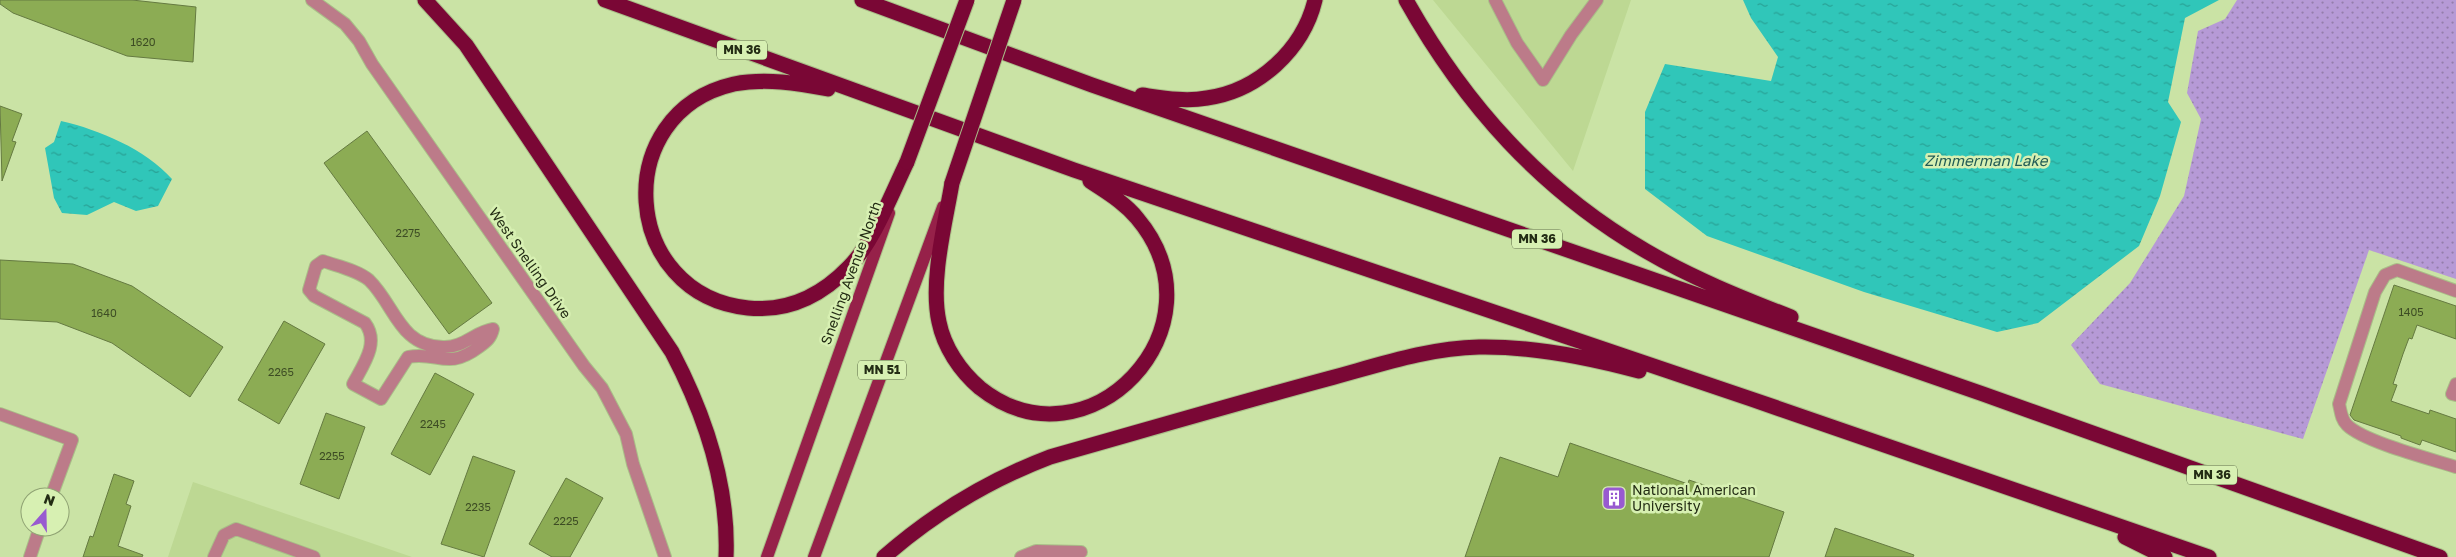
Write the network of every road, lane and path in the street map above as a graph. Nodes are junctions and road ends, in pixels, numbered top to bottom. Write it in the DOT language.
graph roads {
  1 [pos="312,0"];
  2 [pos="425,0"];
  3 [pos="605,0"];
  4 [pos="862,0"];
  5 [pos="967,0"];
  6 [pos="1014,0"];
  7 [pos="1316,0"];
  8 [pos="1406,0"];
  9 [pos="1495,0"];
  10 [pos="1597,0"];
  11 [pos="1092,85"];
  12 [pos="878,100"];
  13 [pos="907,162"];
  14 [pos="1074,170"];
  15 [pos="952,183"];
  16 [pos="2456,291"];
  17 [pos="493,329"];
  18 [pos="2456,384"];
  19 [pos="1983,394"];
  20 [pos="2456,395"];
  21 [pos="1751,399"];
  22 [pos="0,414"];
  23 [pos="2456,467"];
  24 [pos="55,487"];
  25 [pos="2063,508"];
  26 [pos="37,537"];
  27 [pos="1081,552"];
  28 [pos="30,557"];
  29 [pos="214,557"];
  30 [pos="314,557"];
  31 [pos="665,557"];
  32 [pos="726,557"];
  33 [pos="767,557"];
  34 [pos="814,557"];
  35 [pos="884,557"];
  36 [pos="1021,557"];
  37 [pos="2165,557"];
  38 [pos="2209,557"];
  39 [pos="2440,557"];
  1 -- 31 [label="street, West Snelling Drive"];
  2 -- 32 [label="highway"];
  3 -- 12 [label="highway, MN 36"];
  4 -- 11 [label="highway, MN 36"];
  5 -- 13 [label="highway, Snelling Avenue North / MN 51, bridge"];
  6 -- 15 [label="highway, MN 51, bridge"];
  7 -- 11 [label="highway"];
  8 -- 19 [label="highway"];
  9 -- 10 [label="street"];
  11 -- 19 [label="highway, MN 36"];
  12 -- 13 [label="highway"];
  12 -- 14 [label="highway, MN 36"];
  13 -- 33 [label="main road, Snelling Avenue North / MN 51"];
  14 -- 15 [label="highway"];
  14 -- 21 [label="highway, MN 36"];
  15 -- 34 [label="main road, MN 51"];
  16 -- 23 [label="street"];
  17 -- 17 [label="street"];
  18 -- 20 [label="street"];
  19 -- 39 [label="highway, MN 36"];
  21 -- 25 [label="highway, MN 36"];
  21 -- 35 [label="highway"];
  22 -- 24 [label="street"];
  25 -- 37 [label="highway"];
  25 -- 38 [label="highway, MN 36"];
  26 -- 28 [label="street"];
  27 -- 36 [label="street"];
  29 -- 30 [label="street"];
}
